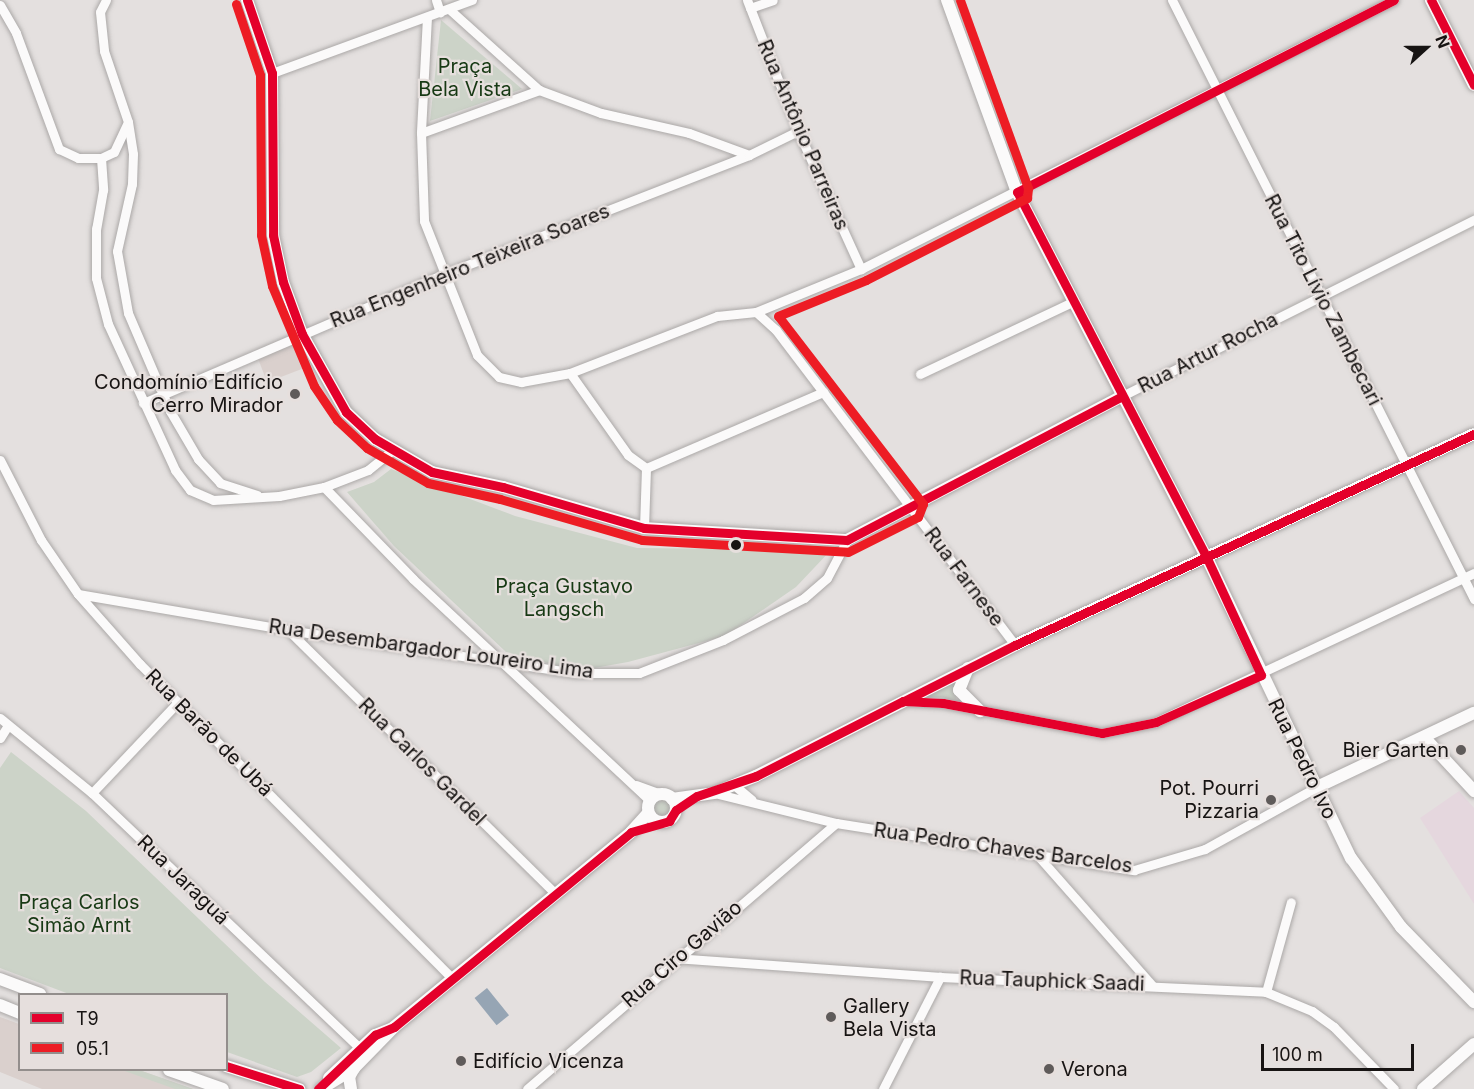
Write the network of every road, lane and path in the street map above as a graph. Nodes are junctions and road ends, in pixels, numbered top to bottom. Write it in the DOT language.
graph roads {
  1 [pos="106,0"];
  2 [pos="247,0"];
  3 [pos="436,0"];
  4 [pos="471,0"];
  5 [pos="772,0"];
  6 [pos="947,0"];
  7 [pos="1172,0"];
  8 [pos="1394,0"];
  9 [pos="1431,0"];
  10 [pos="749,4"];
  11 [pos="0,5"];
  12 [pos="444,10"];
  13 [pos="427,17"];
  14 [pos="272,73"];
  15 [pos="1474,85"];
  16 [pos="538,90"];
  17 [pos="1218,92"];
  18 [pos="128,122"];
  19 [pos="798,132"];
  20 [pos="421,133"];
  21 [pos="749,155"];
  22 [pos="100,158"];
  23 [pos="1017,192"];
  24 [pos="1474,220"];
  25 [pos="861,269"];
  26 [pos="444,273"];
  27 [pos="1322,296"];
  28 [pos="1072,302"];
  29 [pos="756,312"];
  30 [pos="302,334"];
  31 [pos="570,373"];
  32 [pos="920,374"];
  33 [pos="823,392"];
  34 [pos="164,394"];
  35 [pos="1122,396"];
  36 [pos="143,403"];
  37 [pos="1474,434"];
  38 [pos="394,449"];
  39 [pos="0,460"];
  40 [pos="1406,465"];
  41 [pos="646,468"];
  42 [pos="324,487"];
  43 [pos="265,497"];
  44 [pos="911,507"];
  45 [pos="644,528"];
  46 [pos="847,540"];
  47 [pos="1207,558"];
  48 [pos="1474,573"];
  49 [pos="1464,578"];
  50 [pos="78,594"];
  51 [pos="1474,599"];
  52 [pos="288,630"];
  53 [pos="1015,645"];
  54 [pos="500,661"];
  55 [pos="968,667"];
  56 [pos="1260,675"];
  57 [pos="903,701"];
  58 [pos="178,702"];
  59 [pos="980,711"];
  60 [pos="1474,713"];
  61 [pos="0,718"];
  62 [pos="8,725"];
  63 [pos="1424,736"];
  64 [pos="0,738"];
  65 [pos="734,784"];
  66 [pos="1315,788"];
  67 [pos="1474,791"];
  68 [pos="92,793"];
  69 [pos="714,793"];
  70 [pos="752,800"];
  71 [pos="661,806"];
  72 [pos="836,823"];
  73 [pos="1039,857"];
  74 [pos="556,894"];
  75 [pos="1291,902"];
  76 [pos="675,958"];
  77 [pos="940,977"];
  78 [pos="452,978"];
  79 [pos="0,979"];
  80 [pos="1152,985"];
  81 [pos="1266,992"];
  82 [pos="36,993"];
  83 [pos="1474,1002"];
  84 [pos="0,1005"];
  85 [pos="18,1012"];
  86 [pos="394,1027"];
  87 [pos="1474,1044"];
  88 [pos="360,1048"];
  89 [pos="228,1067"];
  90 [pos="354,1068"];
  91 [pos="172,1071"];
  92 [pos="280,1086"];
  93 [pos="529,1088"];
  94 [pos="224,1089"];
  95 [pos="299,1089"];
  96 [pos="320,1089"];
  97 [pos="351,1089"];
  98 [pos="883,1089"];
  99 [pos="1394,1089"];
  100 [pos="1423,1089"];
  1 -- 18 [label="street"];
  2 -- 14 [label="street"];
  3 -- 12 [label="street"];
  4 -- 12 [label="street"];
  5 -- 10 [label="street"];
  6 -- 23 [label="street, Rua Pedro Ivo"];
  7 -- 17 [label="street, Rua Tito Lívio Zambecari"];
  8 -- 17 [label="street"];
  9 -- 15 [label="street"];
  10 -- 19 [label="street, Rua Antônio Parreiras"];
  11 -- 22 [label="street"];
  12 -- 13 [label="street"];
  12 -- 16 [label="street"];
  13 -- 14 [label="street"];
  13 -- 20 [label="street"];
  14 -- 30 [label="street"];
  16 -- 20 [label="street"];
  16 -- 21 [label="street"];
  17 -- 23 [label="street"];
  17 -- 27 [label="street, Rua Tito Lívio Zambecari"];
  18 -- 22 [label="street"];
  18 -- 34 [label="street"];
  19 -- 21 [label="street, Rua Engenheiro Teixeira Soares"];
  19 -- 25 [label="street, Rua Antônio Parreiras"];
  20 -- 26 [label="street"];
  21 -- 26 [label="street, Rua Engenheiro Teixeira Soares"];
  22 -- 36 [label="street"];
  23 -- 25 [label="street"];
  23 -- 28 [label="street, Rua Pedro Ivo"];
  24 -- 27 [label="street, Rua Artur Rocha"];
  25 -- 29 [label="street"];
  26 -- 30 [label="street, Rua Engenheiro Teixeira Soares"];
  26 -- 31 [label="street"];
  27 -- 35 [label="street, Rua Artur Rocha"];
  27 -- 40 [label="street, Rua Tito Lívio Zambecari"];
  28 -- 32 [label="street"];
  28 -- 35 [label="street, Rua Pedro Ivo"];
  29 -- 31 [label="street"];
  29 -- 33 [label="street, Rua Farnese"];
  30 -- 34 [label="street, Rua Engenheiro Teixeira Soares"];
  30 -- 38 [label="street"];
  31 -- 41 [label="street"];
  33 -- 41 [label="street"];
  33 -- 44 [label="street, Rua Farnese"];
  34 -- 36 [label="street, Rua Engenheiro Teixeira Soares"];
  34 -- 43 [label="street"];
  35 -- 44 [label="street, Rua Artur Rocha"];
  35 -- 47 [label="street, Rua Pedro Ivo"];
  36 -- 43 [label="street"];
  37 -- 40 [label="street"];
  38 -- 42 [label="street"];
  38 -- 45 [label="street"];
  39 -- 50 [label="street, Rua Barão de Ubá"];
  40 -- 47 [label="street"];
  40 -- 49 [label="street, Rua Tito Lívio Zambecari"];
  41 -- 45 [label="street"];
  42 -- 43 [label="street"];
  42 -- 54 [label="street"];
  44 -- 46 [label="street, Rua Artur Rocha"];
  44 -- 53 [label="street, Rua Farnese"];
  45 -- 46 [label="street"];
  46 -- 54 [label="street, Rua Desembargador Loureiro Lima"];
  47 -- 53 [label="street"];
  47 -- 56 [label="street, Rua Pedro Ivo"];
  48 -- 49 [label="street"];
  49 -- 51 [label="street, Rua Tito Lívio Zambecari"];
  49 -- 56 [label="street"];
  50 -- 52 [label="street, Rua Desembargador Loureiro Lima"];
  50 -- 58 [label="street, Rua Barão de Ubá"];
  52 -- 54 [label="street, Rua Desembargador Loureiro Lima"];
  52 -- 74 [label="street, Rua Carlos Gardel"];
  53 -- 55 [label="street"];
  54 -- 71 [label="street"];
  55 -- 57 [label="street"];
  55 -- 59 [label="street"];
  56 -- 59 [label="street"];
  56 -- 66 [label="street, Rua Pedro Ivo"];
  57 -- 59 [label="street"];
  57 -- 65 [label="street"];
  58 -- 68 [label="street"];
  58 -- 78 [label="street, Rua Barão de Ubá"];
  60 -- 63 [label="street, Rua Pedro Chaves Barcelos"];
  61 -- 62 [label="street, Rua Jaraguá"];
  62 -- 64 [label="street"];
  62 -- 68 [label="street, Rua Jaraguá"];
  63 -- 66 [label="street, Rua Pedro Chaves Barcelos"];
  63 -- 67 [label="street"];
  65 -- 69 [label="street"];
  65 -- 70 [label="street, Rua Pedro Chaves Barcelos"];
  66 -- 73 [label="street, Rua Pedro Chaves Barcelos"];
  66 -- 83 [label="street, Rua Pedro Ivo"];
  68 -- 88 [label="street, Rua Jaraguá"];
  69 -- 70 [label="street, Rua Pedro Chaves Barcelos"];
  69 -- 71 [label="street"];
  70 -- 72 [label="street, Rua Pedro Chaves Barcelos"];
  71 -- 74 [label="street"];
  72 -- 73 [label="street, Rua Pedro Chaves Barcelos"];
  72 -- 76 [label="street, Rua Ciro Gavião"];
  73 -- 80 [label="street"];
  74 -- 78 [label="street"];
  75 -- 81 [label="street"];
  76 -- 77 [label="street, Rua Tauphick Saadi"];
  76 -- 93 [label="street, Rua Ciro Gavião"];
  77 -- 80 [label="street, Rua Tauphick Saadi"];
  77 -- 98 [label="street"];
  78 -- 86 [label="street"];
  79 -- 82 [label="street"];
  80 -- 81 [label="street, Rua Tauphick Saadi"];
  81 -- 99 [label="street, Rua Tauphick Saadi"];
  84 -- 85 [label="street"];
  86 -- 88 [label="street"];
  86 -- 90 [label="street"];
  87 -- 100 [label="street"];
  88 -- 96 [label="street"];
  89 -- 92 [label="street"];
  90 -- 96 [label="street"];
  90 -- 97 [label="street"];
  91 -- 94 [label="street"];
  92 -- 95 [label="street"];
}
